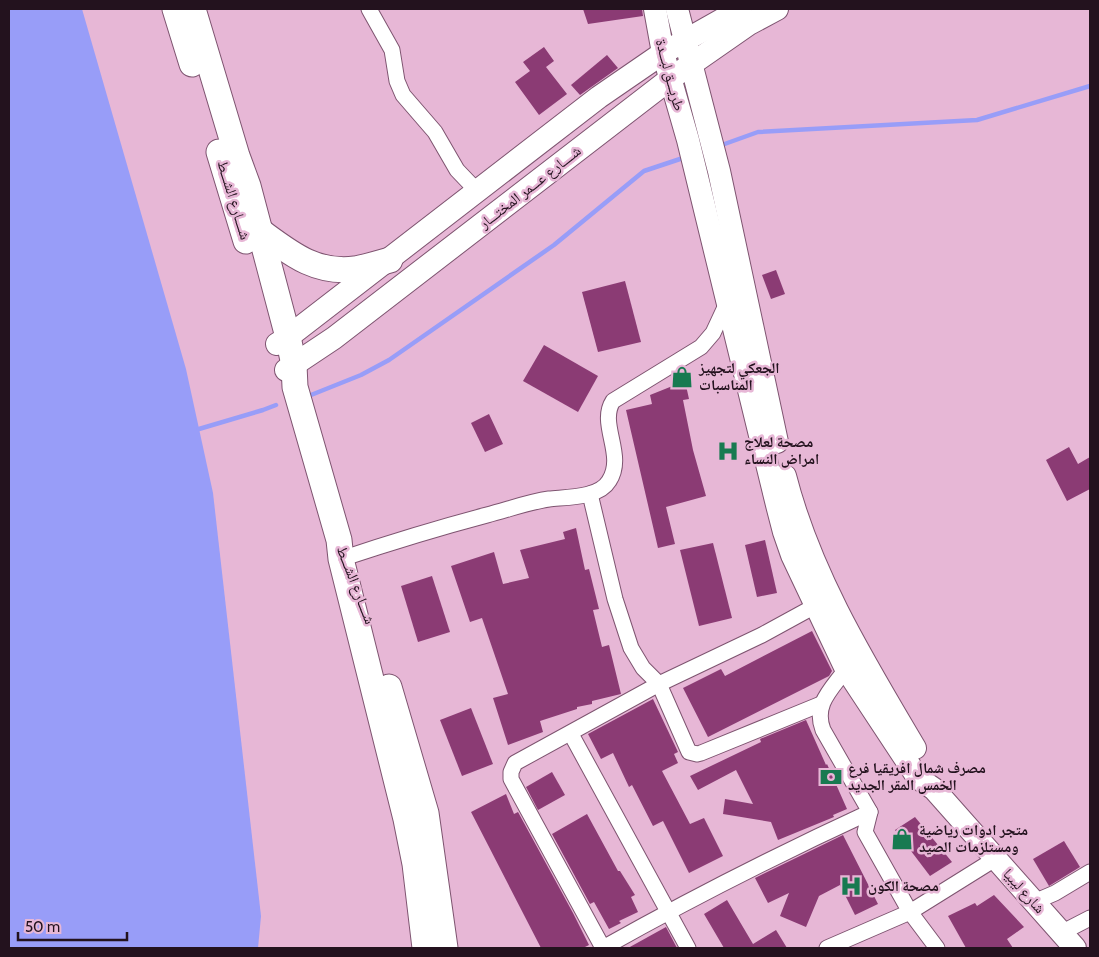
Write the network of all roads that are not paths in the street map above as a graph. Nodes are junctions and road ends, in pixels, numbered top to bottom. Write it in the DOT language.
graph roads {
  1 [pos="175,9"];
  2 [pos="193,9"];
  3 [pos="369,9"];
  4 [pos="655,9"];
  5 [pos="677,9"];
  6 [pos="741,9"];
  7 [pos="777,9"];
  8 [pos="685,42"];
  9 [pos="663,53"];
  10 [pos="691,65"];
  11 [pos="670,79"];
  12 [pos="478,192"];
  13 [pos="260,231"];
  14 [pos="390,260"];
  15 [pos="727,303"];
  16 [pos="282,341"];
  17 [pos="292,374"];
  18 [pos="590,494"];
  19 [pos="343,552"];
  20 [pos="815,606"];
  21 [pos="846,669"];
  22 [pos="659,684"];
  23 [pos="821,704"];
  24 [pos="571,734"];
  25 [pos="927,779"];
  26 [pos="870,812"];
  27 [pos="994,859"];
  28 [pos="1090,872"];
  29 [pos="1034,902"];
  30 [pos="668,911"];
  31 [pos="910,912"];
  32 [pos="1090,918"];
  33 [pos="434,941"];
  34 [pos="1068,941"];
  35 [pos="688,948"];
  36 [pos="827,948"];
  37 [pos="937,948"];
  1 -- 16 [label="main road, شــــارع الشـــط"];
  2 -- 13 [label="main road, شــــارع الشـــط"];
  3 -- 12 [label="street"];
  4 -- 9 [label="street, طريـــق لبـــدة"];
  5 -- 8 [label="street, طريـــق لبـــدة"];
  6 -- 8 [label="street, شــــارع عـــمر المختـــار"];
  7 -- 10 [label="street, شــــارع عـــمر المختـــار"];
  8 -- 9 [label="street, شــــارع عـــمر المختـــار"];
  8 -- 10 [label="street, طريـــق لبـــدة"];
  9 -- 11 [label="street, طريـــق لبـــدة"];
  9 -- 12 [label="street, شــــارع عـــمر المختـــار"];
  10 -- 11 [label="street, شــــارع عـــمر المختـــار"];
  10 -- 25 [label="street, طريـــق لبـــدة"];
  11 -- 15 [label="street, طريـــق لبـــدة"];
  11 -- 17 [label="street, شــــارع عـــمر المختـــار"];
  12 -- 14 [label="street, شــــارع عـــمر المختـــار"];
  13 -- 14 [label="main road"];
  13 -- 16 [label="main road, شــــارع الشـــط"];
  14 -- 16 [label="street, شــــارع عـــمر المختـــار"];
  15 -- 18 [label="street"];
  15 -- 20 [label="street, طريـــق لبـــدة"];
  16 -- 17 [label="main road, شــــارع الشـــط"];
  17 -- 19 [label="main road, شــــارع الشـــط"];
  18 -- 19 [label="street"];
  18 -- 22 [label="street"];
  19 -- 33 [label="main road, شــــارع الشـــط"];
  20 -- 21 [label="street, طريـــق لبـــدة"];
  20 -- 22 [label="street"];
  21 -- 23 [label="street"];
  21 -- 25 [label="street, طريـــق لبـــدة"];
  22 -- 23 [label="street"];
  22 -- 24 [label="street"];
  23 -- 26 [label="street"];
  24 -- 30 [label="street"];
  24 -- 30 [label="street"];
  25 -- 27 [label="street, شارع ليبيا"];
  26 -- 30 [label="street"];
  26 -- 31 [label="street"];
  27 -- 29 [label="street, شارع ليبيا"];
  27 -- 31 [label="street"];
  28 -- 29 [label="street"];
  29 -- 34 [label="street, شارع ليبيا"];
  30 -- 35 [label="street"];
  31 -- 36 [label="street"];
  31 -- 37 [label="street"];
  32 -- 34 [label="street"];
}
